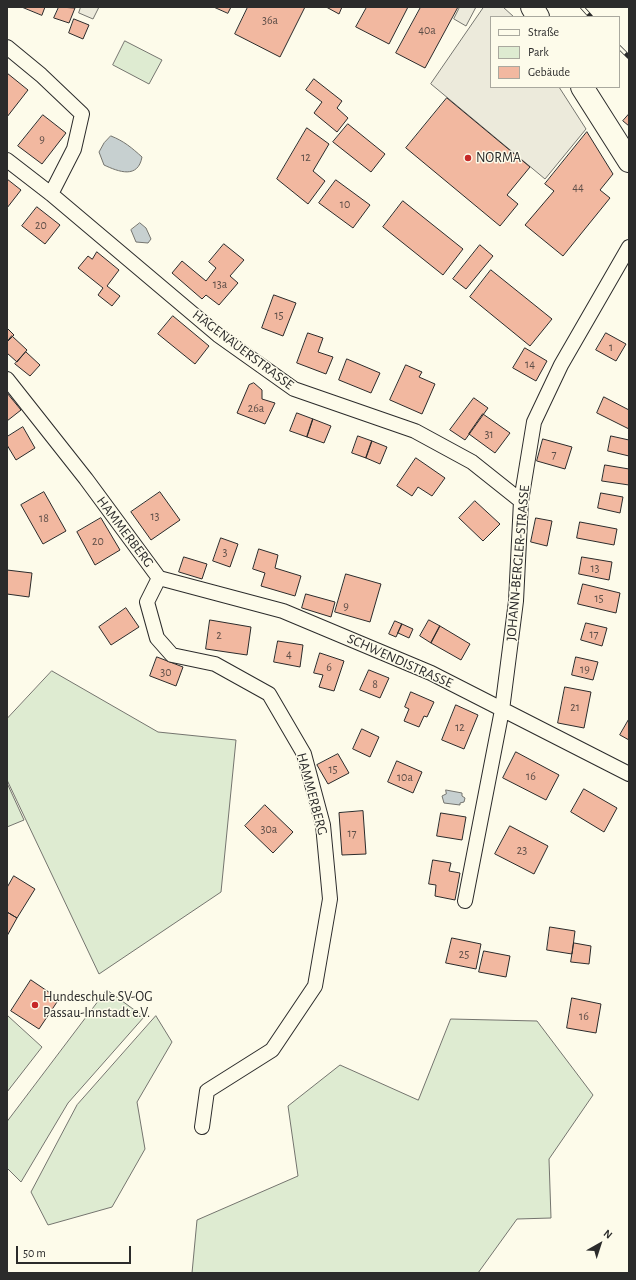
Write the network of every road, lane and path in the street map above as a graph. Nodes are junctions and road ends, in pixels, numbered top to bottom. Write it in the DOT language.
graph roads {
  1 [pos="532,7"];
  2 [pos="537,16"];
  3 [pos="7,47"];
  4 [pos="583,88"];
  5 [pos="7,160"];
  6 [pos="629,161"];
  7 [pos="51,194"];
  8 [pos="629,247"];
  9 [pos="7,379"];
  10 [pos="521,501"];
  11 [pos="159,578"];
  12 [pos="502,710"];
  13 [pos="629,774"];
  14 [pos="465,900"];
  15 [pos="202,1127"];
  1 -- 2 [label="main road"];
  3 -- 7 [label="street"];
  4 -- 6 [label="main road"];
  5 -- 7 [label="street, HAGENAUERSTRASSE"];
  7 -- 10 [label="street, HAGENAUERSTRASSE"];
  8 -- 10 [label="street, JOHANN-BERGLER-STRASSE"];
  9 -- 11 [label="street, HAMMERBERG"];
  10 -- 12 [label="street, JOHANN-BERGLER-STRASSE"];
  11 -- 12 [label="street, SCHWENDISTRASSE"];
  11 -- 15 [label="street, HAMMERBERG"];
  12 -- 13 [label="street, SCHWENDISTRASSE"];
  12 -- 14 [label="street, JOHANN-BERGLER-STRASSE"];
}
